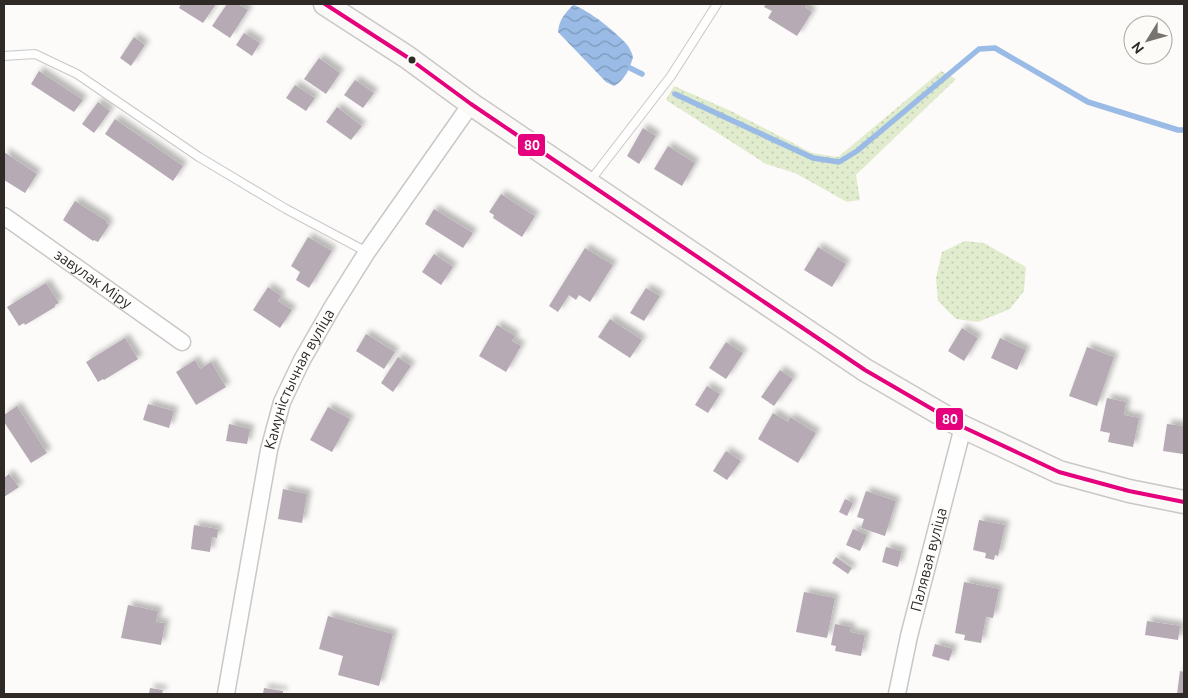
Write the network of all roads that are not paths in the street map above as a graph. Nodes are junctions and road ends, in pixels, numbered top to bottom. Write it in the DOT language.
graph roads {
  1 [pos="325,4"];
  2 [pos="717,4"];
  3 [pos="4,56"];
  4 [pos="471,104"];
  5 [pos="589,183"];
  6 [pos="4,216"];
  7 [pos="367,252"];
  8 [pos="182,342"];
  9 [pos="963,427"];
  10 [pos="1184,502"];
  11 [pos="226,694"];
  12 [pos="897,694"];
  1 -- 4 [label="main road"];
  2 -- 5 [label="lane"];
  3 -- 7 [label="lane"];
  4 -- 5 [label="main road"];
  4 -- 7 [label="street, Камуністычная вуліца"];
  5 -- 9 [label="main road"];
  6 -- 8 [label="street, завулак Міру"];
  7 -- 11 [label="street, Камуністычная вуліца"];
  9 -- 10 [label="main road"];
  9 -- 12 [label="street, Палявая вуліца"];
}
